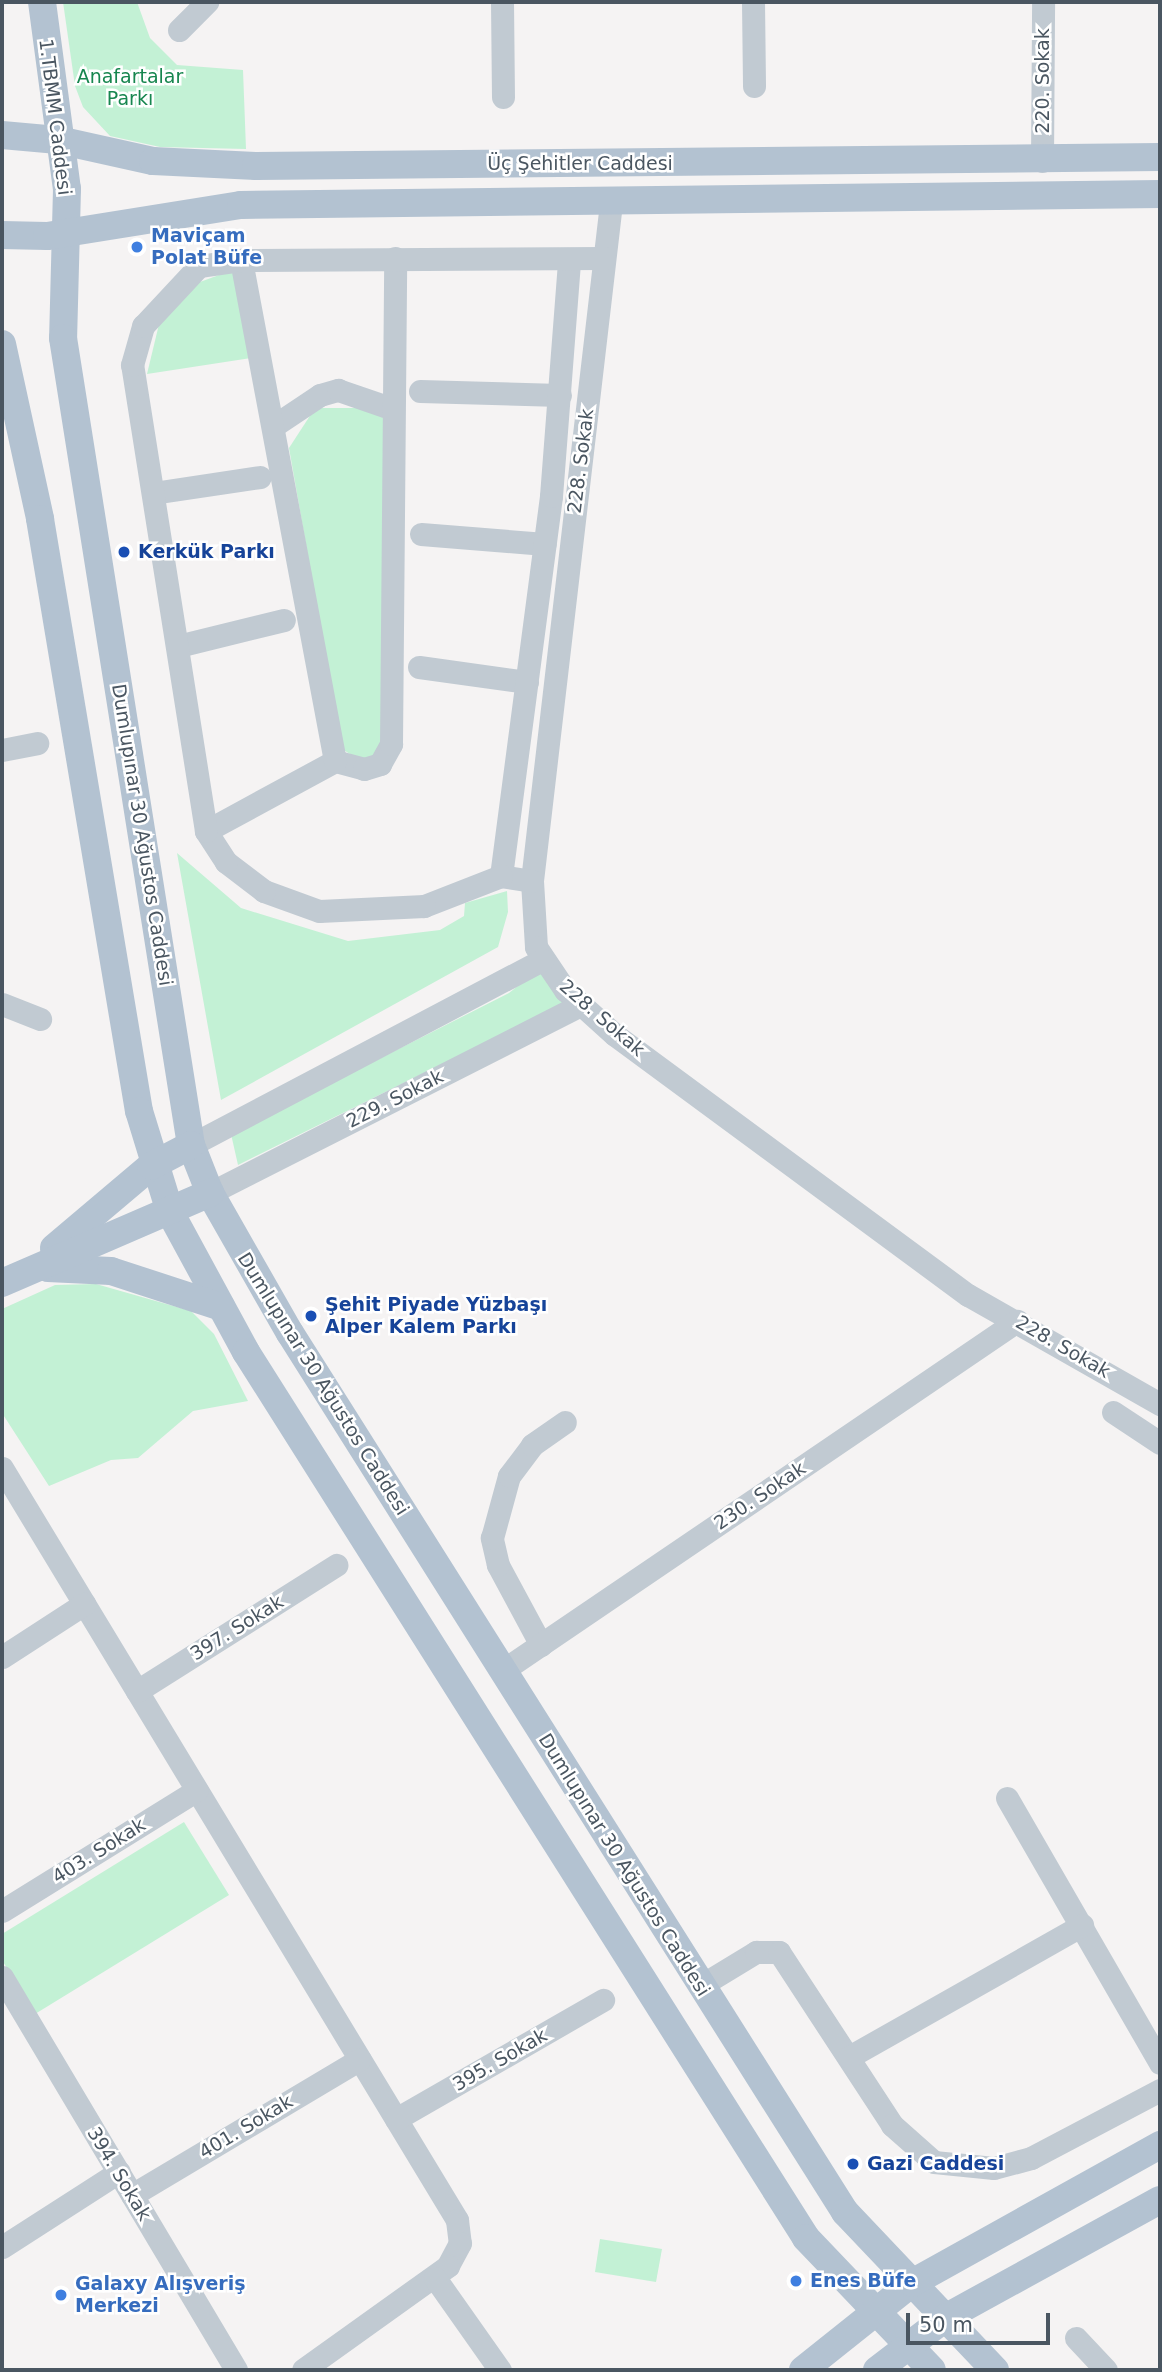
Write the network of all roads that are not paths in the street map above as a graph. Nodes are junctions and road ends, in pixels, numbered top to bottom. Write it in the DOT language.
graph roads {
  1 [pos="42,2"];
  2 [pos="207,2"];
  3 [pos="502,2"];
  4 [pos="753,2"];
  5 [pos="1043,2"];
  6 [pos="179,30"];
  7 [pos="754,86"];
  8 [pos="503,97"];
  9 [pos="2,135"];
  10 [pos="58,140"];
  11 [pos="1160,158"];
  12 [pos="1042,161"];
  13 [pos="1160,194"];
  14 [pos="611,203"];
  15 [pos="62,232"];
  16 [pos="2,235"];
  17 [pos="396,258"];
  18 [pos="604,258"];
  19 [pos="241,260"];
  20 [pos="569,263"];
  21 [pos="2,344"];
  22 [pos="420,391"];
  23 [pos="560,395"];
  24 [pos="393,410"];
  25 [pos="275,425"];
  26 [pos="260,477"];
  27 [pos="153,493"];
  28 [pos="421,534"];
  29 [pos="545,544"];
  30 [pos="284,621"];
  31 [pos="178,646"];
  32 [pos="419,667"];
  33 [pos="527,682"];
  34 [pos="37,743"];
  35 [pos="2,750"];
  36 [pos="335,761"];
  37 [pos="206,831"];
  38 [pos="501,876"];
  39 [pos="532,881"];
  40 [pos="542,960"];
  41 [pos="2,1004"];
  42 [pos="581,1005"];
  43 [pos="40,1019"];
  44 [pos="191,1146"];
  45 [pos="151,1166"];
  46 [pos="209,1193"];
  47 [pos="170,1212"];
  48 [pos="31,1269"];
  49 [pos="2,1283"];
  50 [pos="222,1307"];
  51 [pos="1017,1321"];
  52 [pos="1160,1404"];
  53 [pos="1114,1412"];
  54 [pos="565,1422"];
  55 [pos="1160,1443"];
  56 [pos="2,1468"];
  57 [pos="336,1565"];
  58 [pos="84,1604"];
  59 [pos="541,1645"];
  60 [pos="2,1657"];
  61 [pos="502,1671"];
  62 [pos="137,1691"];
  63 [pos="197,1790"];
  64 [pos="1007,1798"];
  65 [pos="2,1911"];
  66 [pos="1082,1925"];
  67 [pos="2,1978"];
  68 [pos="700,1986"];
  69 [pos="603,2000"];
  70 [pos="849,2057"];
  71 [pos="360,2059"];
  72 [pos="1160,2063"];
  73 [pos="1160,2090"];
  74 [pos="396,2119"];
  75 [pos="1160,2145"];
  76 [pos="119,2172"];
  77 [pos="132,2195"];
  78 [pos="1160,2200"];
  79 [pos="2,2247"];
  80 [pos="435,2278"];
  81 [pos="912,2283"];
  82 [pos="877,2313"];
  83 [pos="945,2318"];
  84 [pos="1076,2338"];
  85 [pos="911,2348"];
  86 [pos="236,2370"];
  87 [pos="303,2370"];
  88 [pos="500,2370"];
  89 [pos="803,2370"];
  90 [pos="877,2370"];
  91 [pos="932,2370"];
  92 [pos="995,2370"];
  93 [pos="1105,2370"];
  1 -- 10 [label="main road, 1.TBMM Caddesi"];
  2 -- 6 [label="street"];
  3 -- 8 [label="street"];
  4 -- 7 [label="street"];
  5 -- 12 [label="street, 220. Sokak"];
  9 -- 10 [label="main road, Üç Şehitler Caddesi"];
  10 -- 12 [label="main road, Üç Şehitler Caddesi"];
  10 -- 15 [label="main road, 1.TBMM Caddesi"];
  11 -- 12 [label="main road, Üç Şehitler Caddesi"];
  13 -- 14 [label="main road, Üç Şehitler Caddesi"];
  14 -- 15 [label="main road, Üç Şehitler Caddesi"];
  14 -- 18 [label="street, 228. Sokak"];
  15 -- 16 [label="main road, Üç Şehitler Caddesi"];
  15 -- 44 [label="main road, Dumlupınar 30 Ağustos Caddesi"];
  17 -- 19 [label="street"];
  17 -- 20 [label="street"];
  17 -- 24 [label="street"];
  18 -- 20 [label="street"];
  18 -- 39 [label="street, 228. Sokak"];
  19 -- 25 [label="street"];
  19 -- 27 [label="street"];
  20 -- 23 [label="street"];
  21 -- 45 [label="main road"];
  22 -- 23 [label="street"];
  23 -- 29 [label="street"];
  24 -- 25 [label="street"];
  24 -- 36 [label="street"];
  25 -- 36 [label="street"];
  26 -- 27 [label="street"];
  27 -- 31 [label="street"];
  28 -- 29 [label="street"];
  29 -- 33 [label="street"];
  30 -- 31 [label="street"];
  31 -- 37 [label="street"];
  32 -- 33 [label="street"];
  33 -- 38 [label="street"];
  34 -- 35 [label="street"];
  36 -- 37 [label="street"];
  37 -- 38 [label="street"];
  38 -- 39 [label="street"];
  39 -- 40 [label="street, 228. Sokak"];
  40 -- 42 [label="street, 228. Sokak"];
  40 -- 44 [label="street"];
  41 -- 43 [label="street"];
  42 -- 46 [label="street, 229. Sokak"];
  42 -- 51 [label="street, 228. Sokak"];
  44 -- 45 [label="main road"];
  44 -- 46 [label="main road, Dumlupınar 30 Ağustos Caddesi"];
  45 -- 47 [label="main road"];
  45 -- 48 [label="main road"];
  46 -- 47 [label="main road"];
  46 -- 61 [label="main road, Dumlupınar 30 Ağustos Caddesi"];
  47 -- 48 [label="main road"];
  47 -- 50 [label="main road"];
  48 -- 49 [label="main road"];
  48 -- 50 [label="main road"];
  50 -- 82 [label="main road"];
  51 -- 52 [label="street, 228. Sokak"];
  51 -- 59 [label="street, 230. Sokak"];
  53 -- 55 [label="street"];
  54 -- 59 [label="street"];
  56 -- 58 [label="street"];
  57 -- 62 [label="street, 397. Sokak"];
  58 -- 60 [label="street"];
  58 -- 62 [label="street"];
  59 -- 61 [label="street, 230. Sokak"];
  61 -- 68 [label="main road, Dumlupınar 30 Ağustos Caddesi"];
  62 -- 63 [label="street"];
  63 -- 65 [label="street, 403. Sokak"];
  63 -- 71 [label="street"];
  64 -- 66 [label="street"];
  66 -- 70 [label="street"];
  66 -- 72 [label="street"];
  67 -- 76 [label="street, 394. Sokak"];
  68 -- 70 [label="street"];
  68 -- 81 [label="main road, Dumlupınar 30 Ağustos Caddesi"];
  69 -- 74 [label="street, 395. Sokak"];
  70 -- 73 [label="street"];
  71 -- 74 [label="street"];
  71 -- 77 [label="street, 401. Sokak"];
  74 -- 80 [label="street"];
  75 -- 81 [label="main road"];
  76 -- 77 [label="street, 394. Sokak"];
  76 -- 79 [label="street"];
  77 -- 86 [label="street, 394. Sokak"];
  78 -- 83 [label="main road"];
  80 -- 87 [label="street"];
  80 -- 88 [label="street"];
  81 -- 82 [label="main road"];
  81 -- 83 [label="main road, Dumlupınar 30 Ağustos Caddesi"];
  82 -- 85 [label="main road"];
  82 -- 89 [label="main road"];
  83 -- 85 [label="main road"];
  83 -- 92 [label="main road, Dumlupınar 30 Ağustos Caddesi"];
  84 -- 93 [label="street"];
  85 -- 90 [label="main road"];
  85 -- 91 [label="main road"];
}
